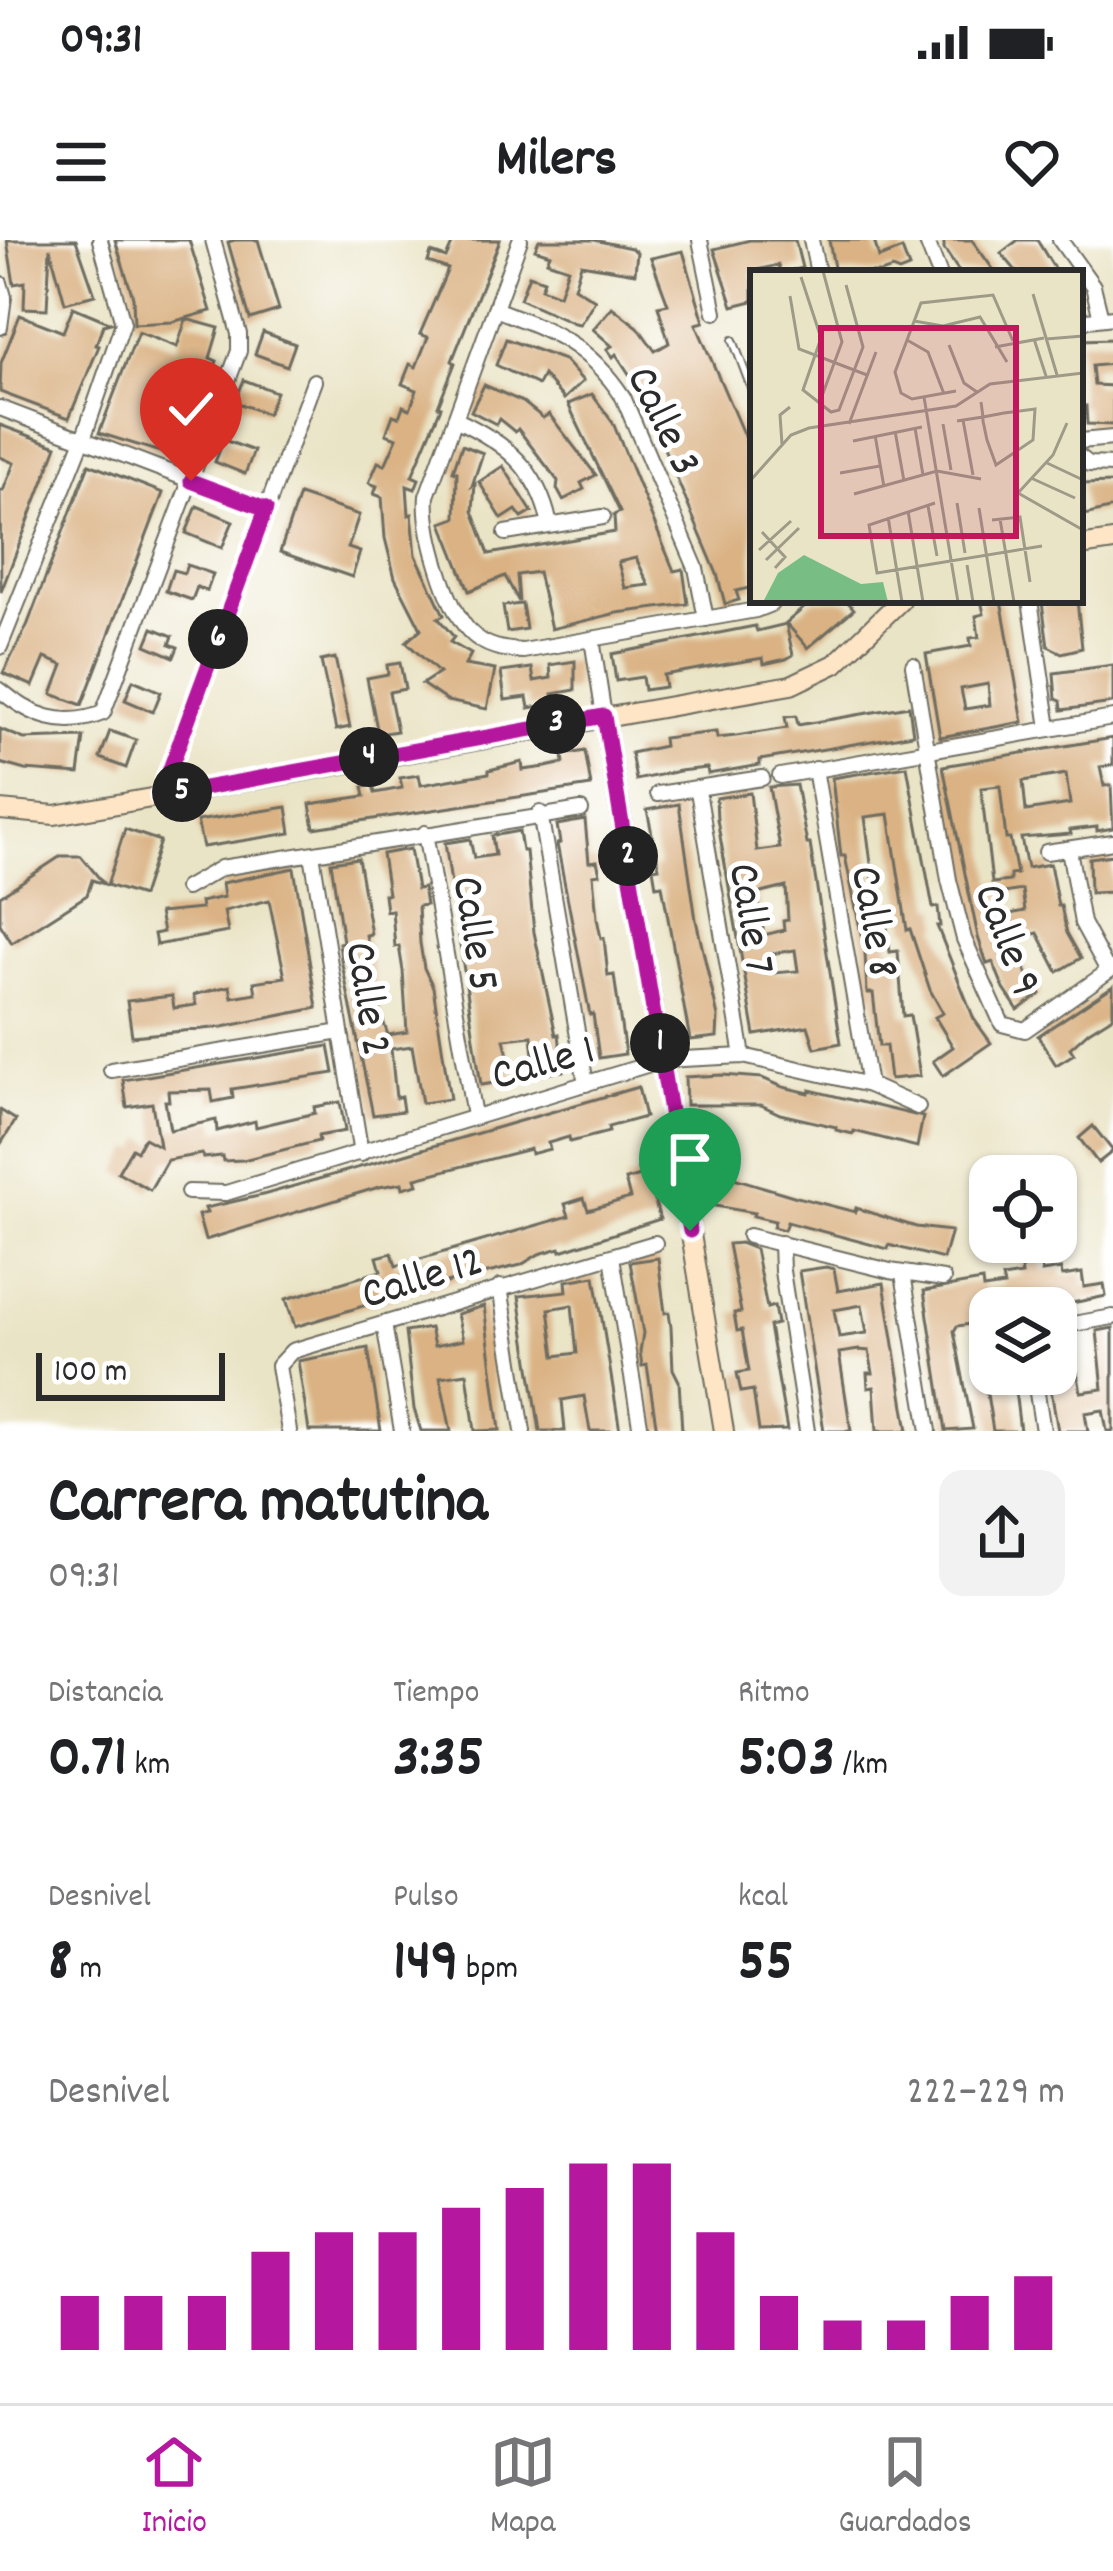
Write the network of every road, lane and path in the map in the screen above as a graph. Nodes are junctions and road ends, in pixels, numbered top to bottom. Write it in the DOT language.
graph roads {
  1 [pos="100,240"];
  2 [pos="213,240"];
  3 [pos="520,240"];
  4 [pos="700,240"];
  5 [pos="812,240"];
  6 [pos="926,240"];
  7 [pos="1060,240"];
  8 [pos="817,270"];
  9 [pos="938,270"];
  10 [pos="1082,270"];
  11 [pos="1083,272"];
  12 [pos="0,283"];
  13 [pos="495,309"];
  14 [pos="715,312"];
  15 [pos="1107,318"];
  16 [pos="0,327"];
  17 [pos="733,340"];
  18 [pos="314,380"];
  19 [pos="750,385"];
  20 [pos="0,408"];
  21 [pos="454,419"];
  22 [pos="1113,438"];
  23 [pos="82,440"];
  24 [pos="1083,441"];
  25 [pos="1083,459"];
  26 [pos="1113,465"];
  27 [pos="191,481"];
  28 [pos="266,509"];
  29 [pos="603,517"];
  30 [pos="550,525"];
  31 [pos="506,533"];
  32 [pos="1113,541"];
  33 [pos="1083,546"];
  34 [pos="892,603"];
  35 [pos="1030,603"];
  36 [pos="771,604"];
  37 [pos="706,619"];
  38 [pos="592,639"];
  39 [pos="0,647"];
  40 [pos="913,665"];
  41 [pos="0,690"];
  42 [pos="604,716"];
  43 [pos="1113,718"];
  44 [pos="1049,728"];
  45 [pos="926,752"];
  46 [pos="815,770"];
  47 [pos="780,776"];
  48 [pos="762,778"];
  49 [pos="698,791"];
  50 [pos="658,794"];
  51 [pos="160,796"];
  52 [pos="581,809"];
  53 [pos="0,810"];
  54 [pos="540,813"];
  55 [pos="425,833"];
  56 [pos="1113,842"];
  57 [pos="1069,849"];
  58 [pos="1046,852"];
  59 [pos="312,854"];
  60 [pos="186,888"];
  61 [pos="1110,970"];
  62 [pos="341,1032"];
  63 [pos="742,1056"];
  64 [pos="663,1060"];
  65 [pos="111,1070"];
  66 [pos="586,1084"];
  67 [pos="869,1085"];
  68 [pos="918,1107"];
  69 [pos="474,1116"];
  70 [pos="362,1154"];
  71 [pos="188,1192"];
  72 [pos="749,1236"];
  73 [pos="655,1243"];
  74 [pos="781,1243"];
  75 [pos="612,1257"];
  76 [pos="903,1274"];
  77 [pos="944,1279"];
  78 [pos="500,1287"];
  79 [pos="1113,1317"];
  80 [pos="1077,1323"];
  81 [pos="384,1324"];
  82 [pos="1037,1395"];
  83 [pos="289,1431"];
  84 [pos="401,1431"];
  85 [pos="524,1431"];
  86 [pos="641,1431"];
  87 [pos="724,1431"];
  88 [pos="808,1431"];
  89 [pos="929,1431"];
  90 [pos="1043,1431"];
  1 -- 23 [label="street"];
  2 -- 27 [label="street"];
  3 -- 13 [label="street"];
  4 -- 14 [label="street"];
  5 -- 8 [label="street"];
  6 -- 9 [label="street"];
  7 -- 10 [label="street"];
  11 -- 15 [label="street"];
  12 -- 16 [label="street"];
  13 -- 21 [label="street"];
  13 -- 37 [label="street, Calle 3"];
  17 -- 19 [label="lane"];
  18 -- 28 [label="street"];
  20 -- 23 [label="street"];
  21 -- 30 [label="street"];
  21 -- 38 [label="street"];
  22 -- 24 [label="street"];
  23 -- 27 [label="street"];
  23 -- 39 [label="street"];
  25 -- 26 [label="street"];
  27 -- 28 [label="street"];
  27 -- 41 [label="street"];
  28 -- 51 [label="street"];
  29 -- 30 [label="street"];
  30 -- 31 [label="street"];
  32 -- 33 [label="street"];
  34 -- 42 [label="street"];
  35 -- 44 [label="street"];
  36 -- 37 [label="street"];
  37 -- 38 [label="street"];
  38 -- 42 [label="street"];
  40 -- 45 [label="street, Calle 9"];
  42 -- 51 [label="street"];
  42 -- 64 [label="street"];
  43 -- 44 [label="street"];
  44 -- 45 [label="street"];
  45 -- 46 [label="street"];
  45 -- 61 [label="street, Calle 9"];
  46 -- 47 [label="street"];
  46 -- 67 [label="street, Calle 8"];
  48 -- 49 [label="street"];
  49 -- 50 [label="street"];
  49 -- 63 [label="street, Calle 7"];
  51 -- 53 [label="street"];
  52 -- 54 [label="street"];
  54 -- 55 [label="street"];
  54 -- 66 [label="street"];
  55 -- 59 [label="street"];
  55 -- 69 [label="street, Calle 5"];
  56 -- 57 [label="street"];
  57 -- 58 [label="street"];
  57 -- 61 [label="street"];
  59 -- 60 [label="street"];
  59 -- 62 [label="street, Calle 2"];
  62 -- 65 [label="street"];
  62 -- 70 [label="street, Calle 2"];
  63 -- 64 [label="street, Calle 1"];
  63 -- 67 [label="street, Calle 1"];
  64 -- 66 [label="street, Calle 1"];
  64 -- 87 [label="street"];
  66 -- 69 [label="street, Calle 1"];
  67 -- 68 [label="street, Calle 1"];
  69 -- 70 [label="street, Calle 1"];
  70 -- 71 [label="street, Calle 1"];
  72 -- 74 [label="street"];
  73 -- 75 [label="street, Calle 12"];
  74 -- 76 [label="street"];
  74 -- 88 [label="street"];
  75 -- 78 [label="street, Calle 12"];
  75 -- 86 [label="street"];
  76 -- 77 [label="street"];
  76 -- 89 [label="street"];
  78 -- 81 [label="street, Calle 12"];
  78 -- 85 [label="street"];
  79 -- 80 [label="street"];
  81 -- 83 [label="street, Calle 12"];
  81 -- 84 [label="street"];
  82 -- 90 [label="street"];
}
